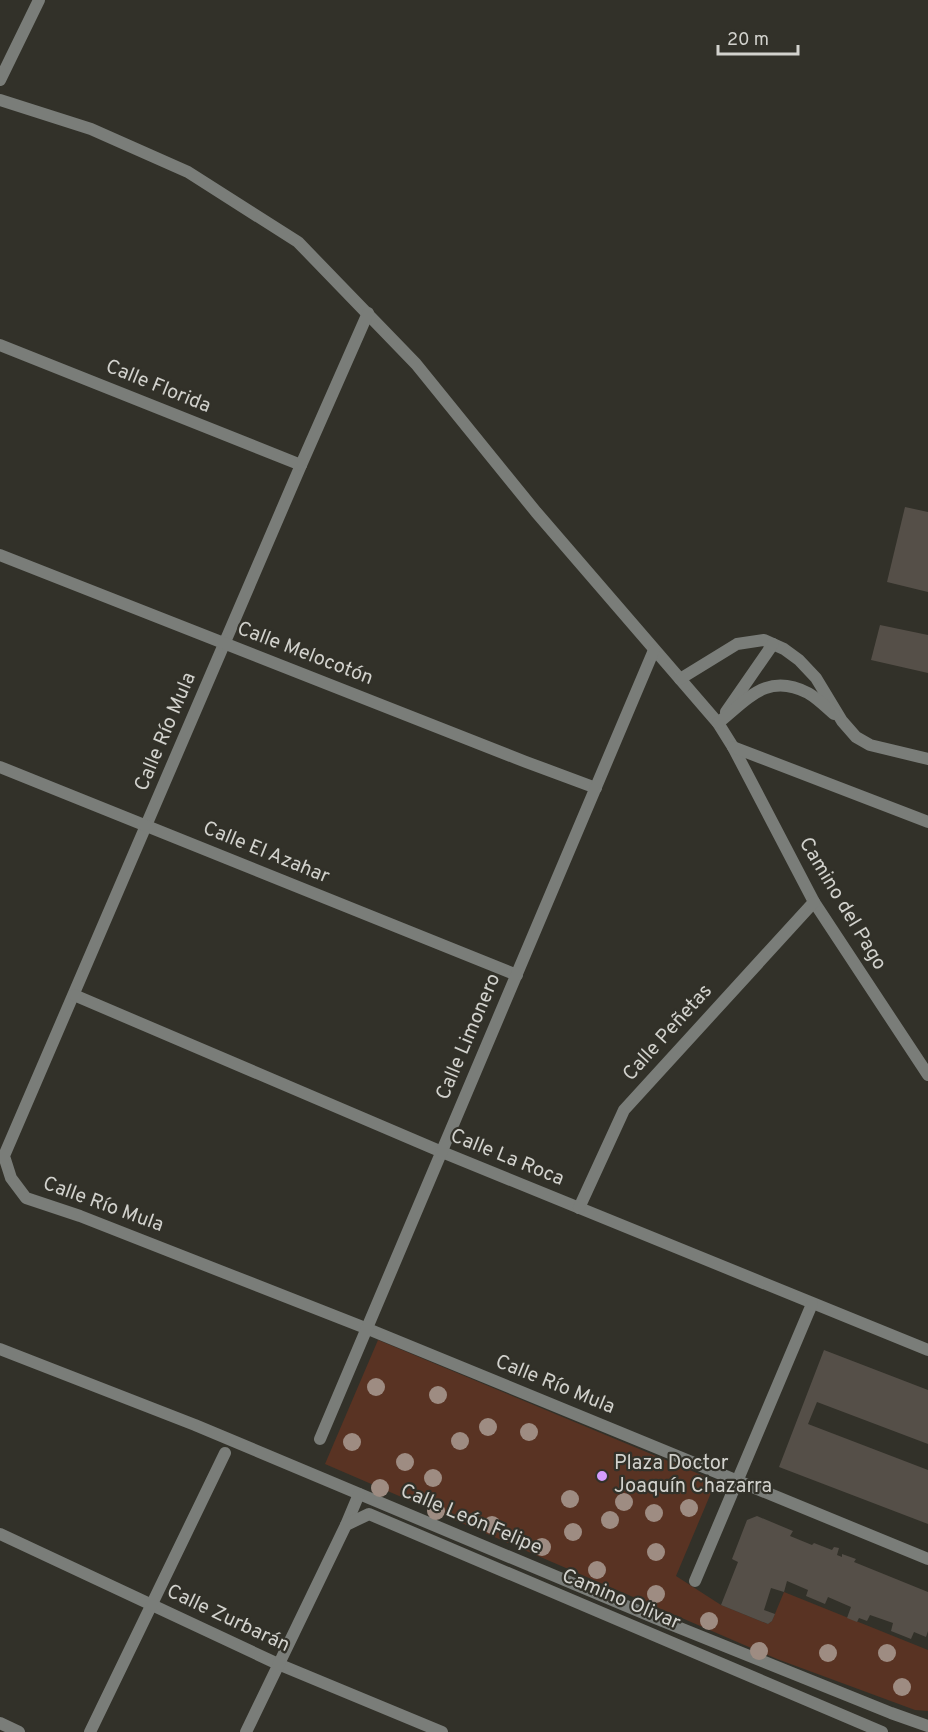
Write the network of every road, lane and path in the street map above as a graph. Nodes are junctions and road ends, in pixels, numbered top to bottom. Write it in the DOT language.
graph roads {
  1 [pos="39,0"];
  2 [pos="0,80"];
  3 [pos="0,100"];
  4 [pos="368,313"];
  5 [pos="0,345"];
  6 [pos="301,465"];
  7 [pos="0,555"];
  8 [pos="225,644"];
  9 [pos="773,644"];
  10 [pos="654,650"];
  11 [pos="680,679"];
  12 [pos="842,721"];
  13 [pos="718,723"];
  14 [pos="733,747"];
  15 [pos="928,759"];
  16 [pos="0,767"];
  17 [pos="596,788"];
  18 [pos="928,822"];
  19 [pos="146,826"];
  20 [pos="814,902"];
  21 [pos="517,975"];
  22 [pos="74,995"];
  23 [pos="928,1075"];
  24 [pos="442,1152"];
  25 [pos="579,1208"];
  26 [pos="812,1304"];
  27 [pos="368,1329"];
  28 [pos="0,1348"];
  29 [pos="928,1350"];
  30 [pos="320,1439"];
  31 [pos="232,1441"];
  32 [pos="738,1482"];
  33 [pos="359,1494"];
  34 [pos="346,1525"];
  35 [pos="0,1534"];
  36 [pos="928,1559"];
  37 [pos="695,1581"];
  38 [pos="152,1605"];
  39 [pos="278,1665"];
  40 [pos="908,1719"];
  41 [pos="0,1723"];
  42 [pos="928,1726"];
  43 [pos="19,1732"];
  44 [pos="90,1732"];
  45 [pos="246,1732"];
  46 [pos="442,1732"];
  47 [pos="882,1732"];
  48 [pos="907,1732"];
  1 -- 2 [label="street"];
  3 -- 4 [label="street, Camino del Pago"];
  4 -- 6 [label="street, Calle Río Mula"];
  4 -- 10 [label="street, Camino del Pago"];
  5 -- 6 [label="street, Calle Florida"];
  6 -- 8 [label="street, Calle Río Mula"];
  7 -- 8 [label="street, Calle Melocotón"];
  8 -- 17 [label="street, Calle Melocotón"];
  8 -- 19 [label="street, Calle Río Mula"];
  9 -- 11 [label="street"];
  9 -- 12 [label="street"];
  9 -- 13 [label="street"];
  10 -- 11 [label="street, Camino del Pago"];
  10 -- 17 [label="street, Calle Limonero"];
  11 -- 13 [label="street, Camino del Pago"];
  12 -- 13 [label="street"];
  12 -- 15 [label="street"];
  13 -- 14 [label="street, Camino del Pago"];
  14 -- 18 [label="street"];
  14 -- 20 [label="street, Camino del Pago"];
  16 -- 19 [label="street, Calle El Azahar"];
  17 -- 21 [label="street, Calle Limonero"];
  19 -- 21 [label="street, Calle El Azahar"];
  19 -- 22 [label="street, Calle Río Mula"];
  20 -- 23 [label="street, Camino del Pago"];
  20 -- 25 [label="street, Calle Peñetas"];
  21 -- 24 [label="street, Calle Limonero"];
  22 -- 24 [label="street, Calle La Roca"];
  22 -- 27 [label="street, Calle Río Mula"];
  24 -- 25 [label="street, Calle La Roca"];
  24 -- 27 [label="street, Calle Limonero"];
  25 -- 26 [label="street, Calle La Roca"];
  26 -- 29 [label="street, Calle La Roca"];
  26 -- 32 [label="street"];
  27 -- 30 [label="street, Calle Limonero"];
  27 -- 32 [label="street, Calle Río Mula"];
  28 -- 31 [label="street, Calle León Felipe"];
  31 -- 33 [label="street, Calle León Felipe"];
  31 -- 38 [label="street"];
  32 -- 36 [label="street, Calle Río Mula"];
  32 -- 37 [label="street"];
  33 -- 34 [label="street"];
  33 -- 40 [label="street, Calle León Felipe"];
  34 -- 39 [label="street"];
  34 -- 47 [label="street, Camino Olivar"];
  35 -- 38 [label="street, Calle Zurbarán"];
  38 -- 39 [label="street, Calle Zurbarán"];
  38 -- 44 [label="street"];
  39 -- 45 [label="street"];
  39 -- 46 [label="street, Calle Zurbarán"];
  40 -- 42 [label="street, Calle León Felipe"];
  40 -- 48 [label="street"];
  41 -- 43 [label="street"];
}
